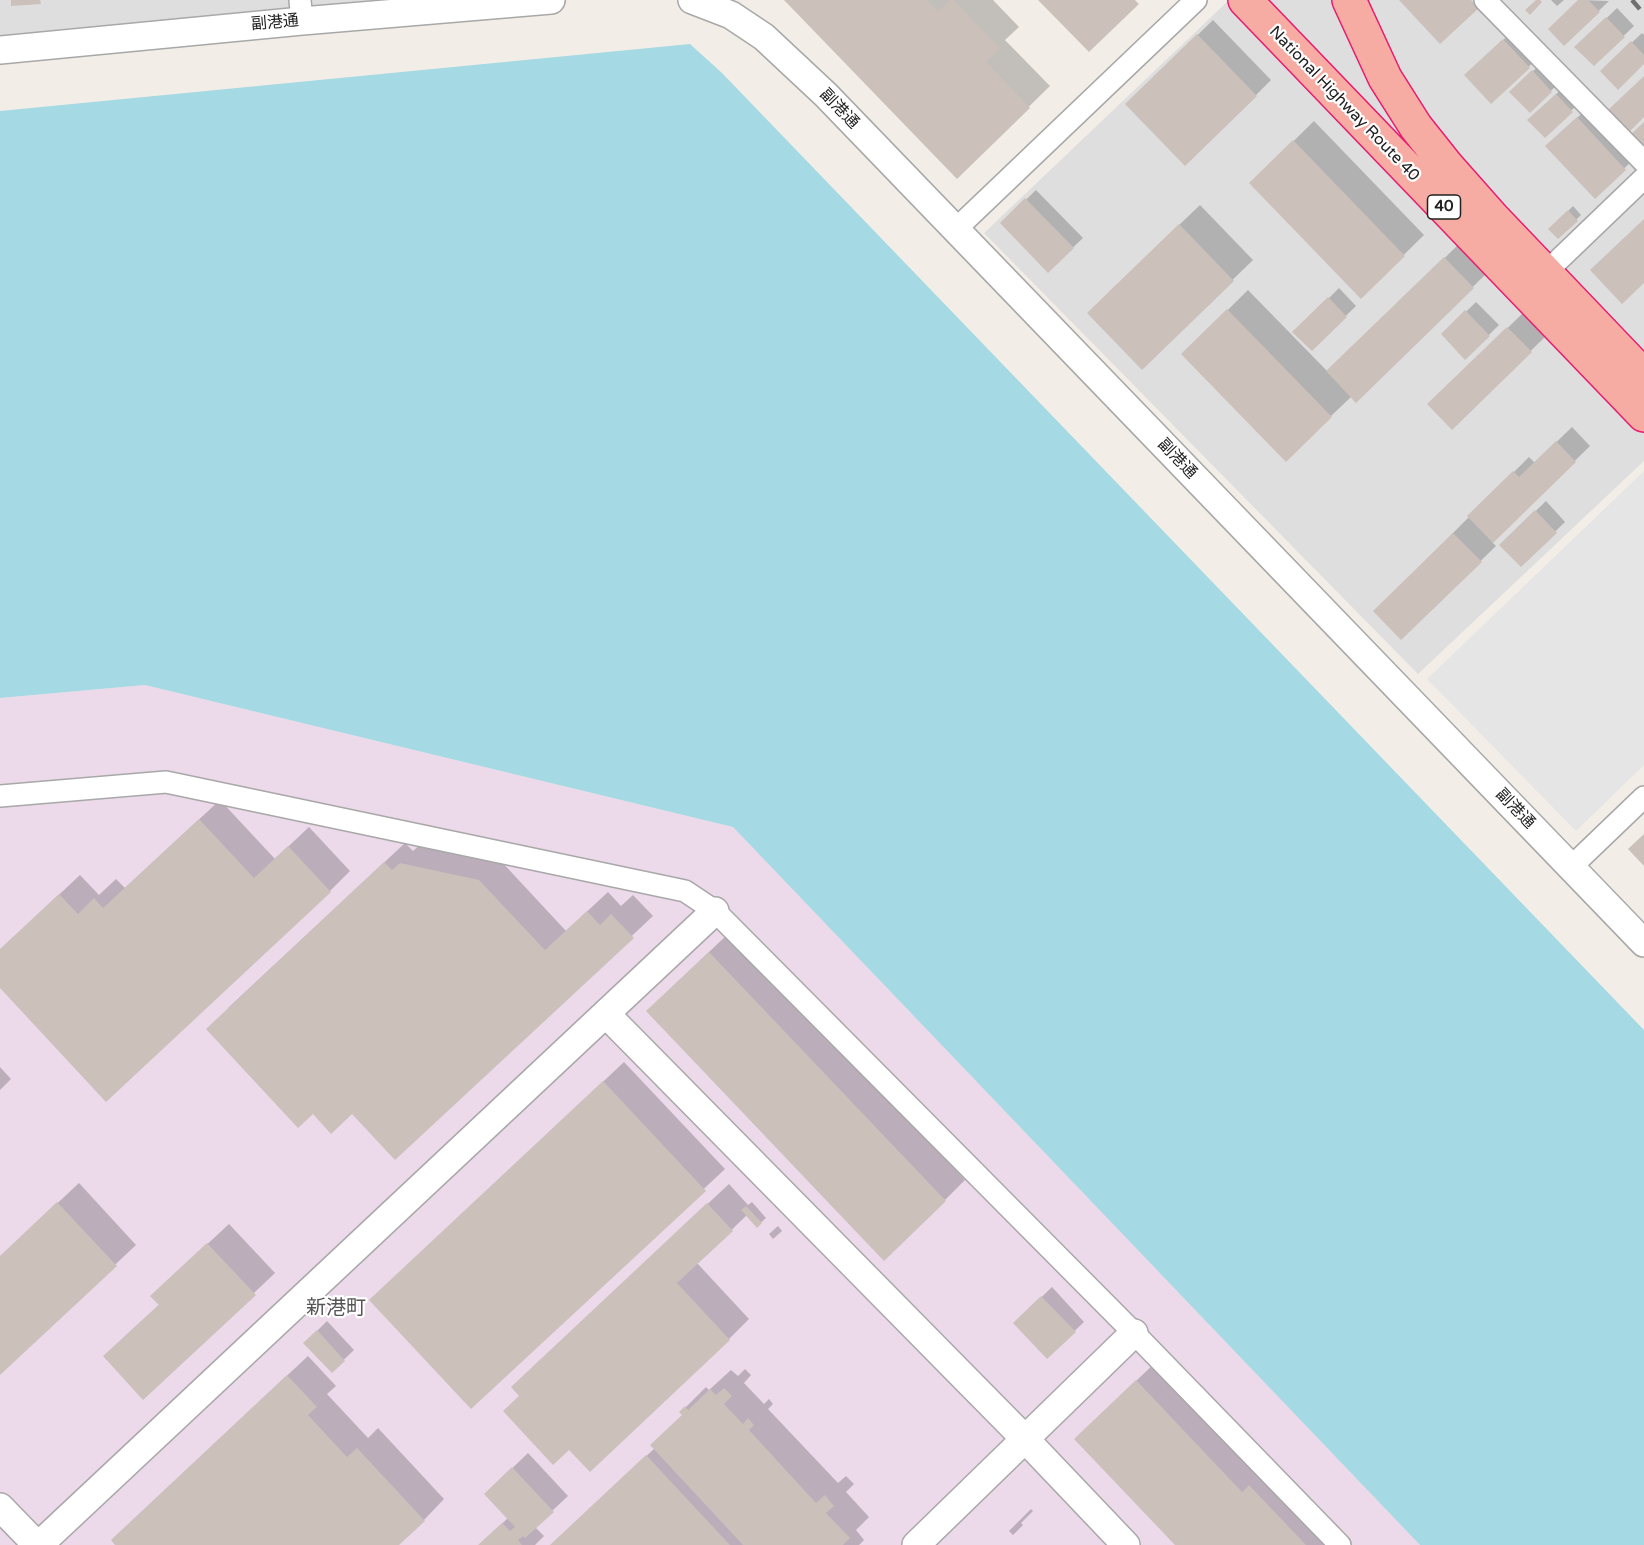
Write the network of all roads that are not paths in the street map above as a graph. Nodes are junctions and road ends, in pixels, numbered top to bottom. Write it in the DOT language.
graph roads {
  1 [pos="551,0"];
  2 [pos="1196,0"];
  3 [pos="1245,0"];
  4 [pos="1349,0"];
  5 [pos="1485,0"];
  6 [pos="703,2"];
  7 [pos="301,10"];
  8 [pos="0,50"];
  9 [pos="1644,162"];
  10 [pos="1644,178"];
  11 [pos="955,230"];
  12 [pos="1545,273"];
  13 [pos="1644,376"];
  14 [pos="1644,415"];
  15 [pos="0,796"];
  16 [pos="1644,797"];
  17 [pos="1571,867"];
  18 [pos="715,911"];
  19 [pos="1644,943"];
  20 [pos="606,1014"];
  21 [pos="1134,1334"];
  22 [pos="1026,1440"];
  23 [pos="0,1507"];
  24 [pos="38,1545"];
  25 [pos="916,1545"];
  26 [pos="1126,1545"];
  27 [pos="1341,1545"];
  1 -- 7 [label="street, 副港通"];
  2 -- 11 [label="street"];
  3 -- 14 [label="highway, National Highway Route 40 / 40"];
  4 -- 12 [label="highway, National Highway Route 40 / 40"];
  5 -- 9 [label="street"];
  6 -- 11 [label="street, 副港通"];
  7 -- 8 [label="street, 副港通"];
  10 -- 12 [label="street"];
  11 -- 17 [label="street, 副港通"];
  12 -- 13 [label="highway, National Highway Route 40 / 40"];
  15 -- 18 [label="street"];
  16 -- 17 [label="street"];
  17 -- 19 [label="street, 副港通"];
  18 -- 20 [label="street"];
  18 -- 21 [label="street"];
  20 -- 22 [label="street"];
  20 -- 24 [label="street"];
  21 -- 22 [label="street"];
  21 -- 27 [label="street"];
  22 -- 25 [label="street"];
  22 -- 26 [label="street"];
  23 -- 24 [label="street"];
}
